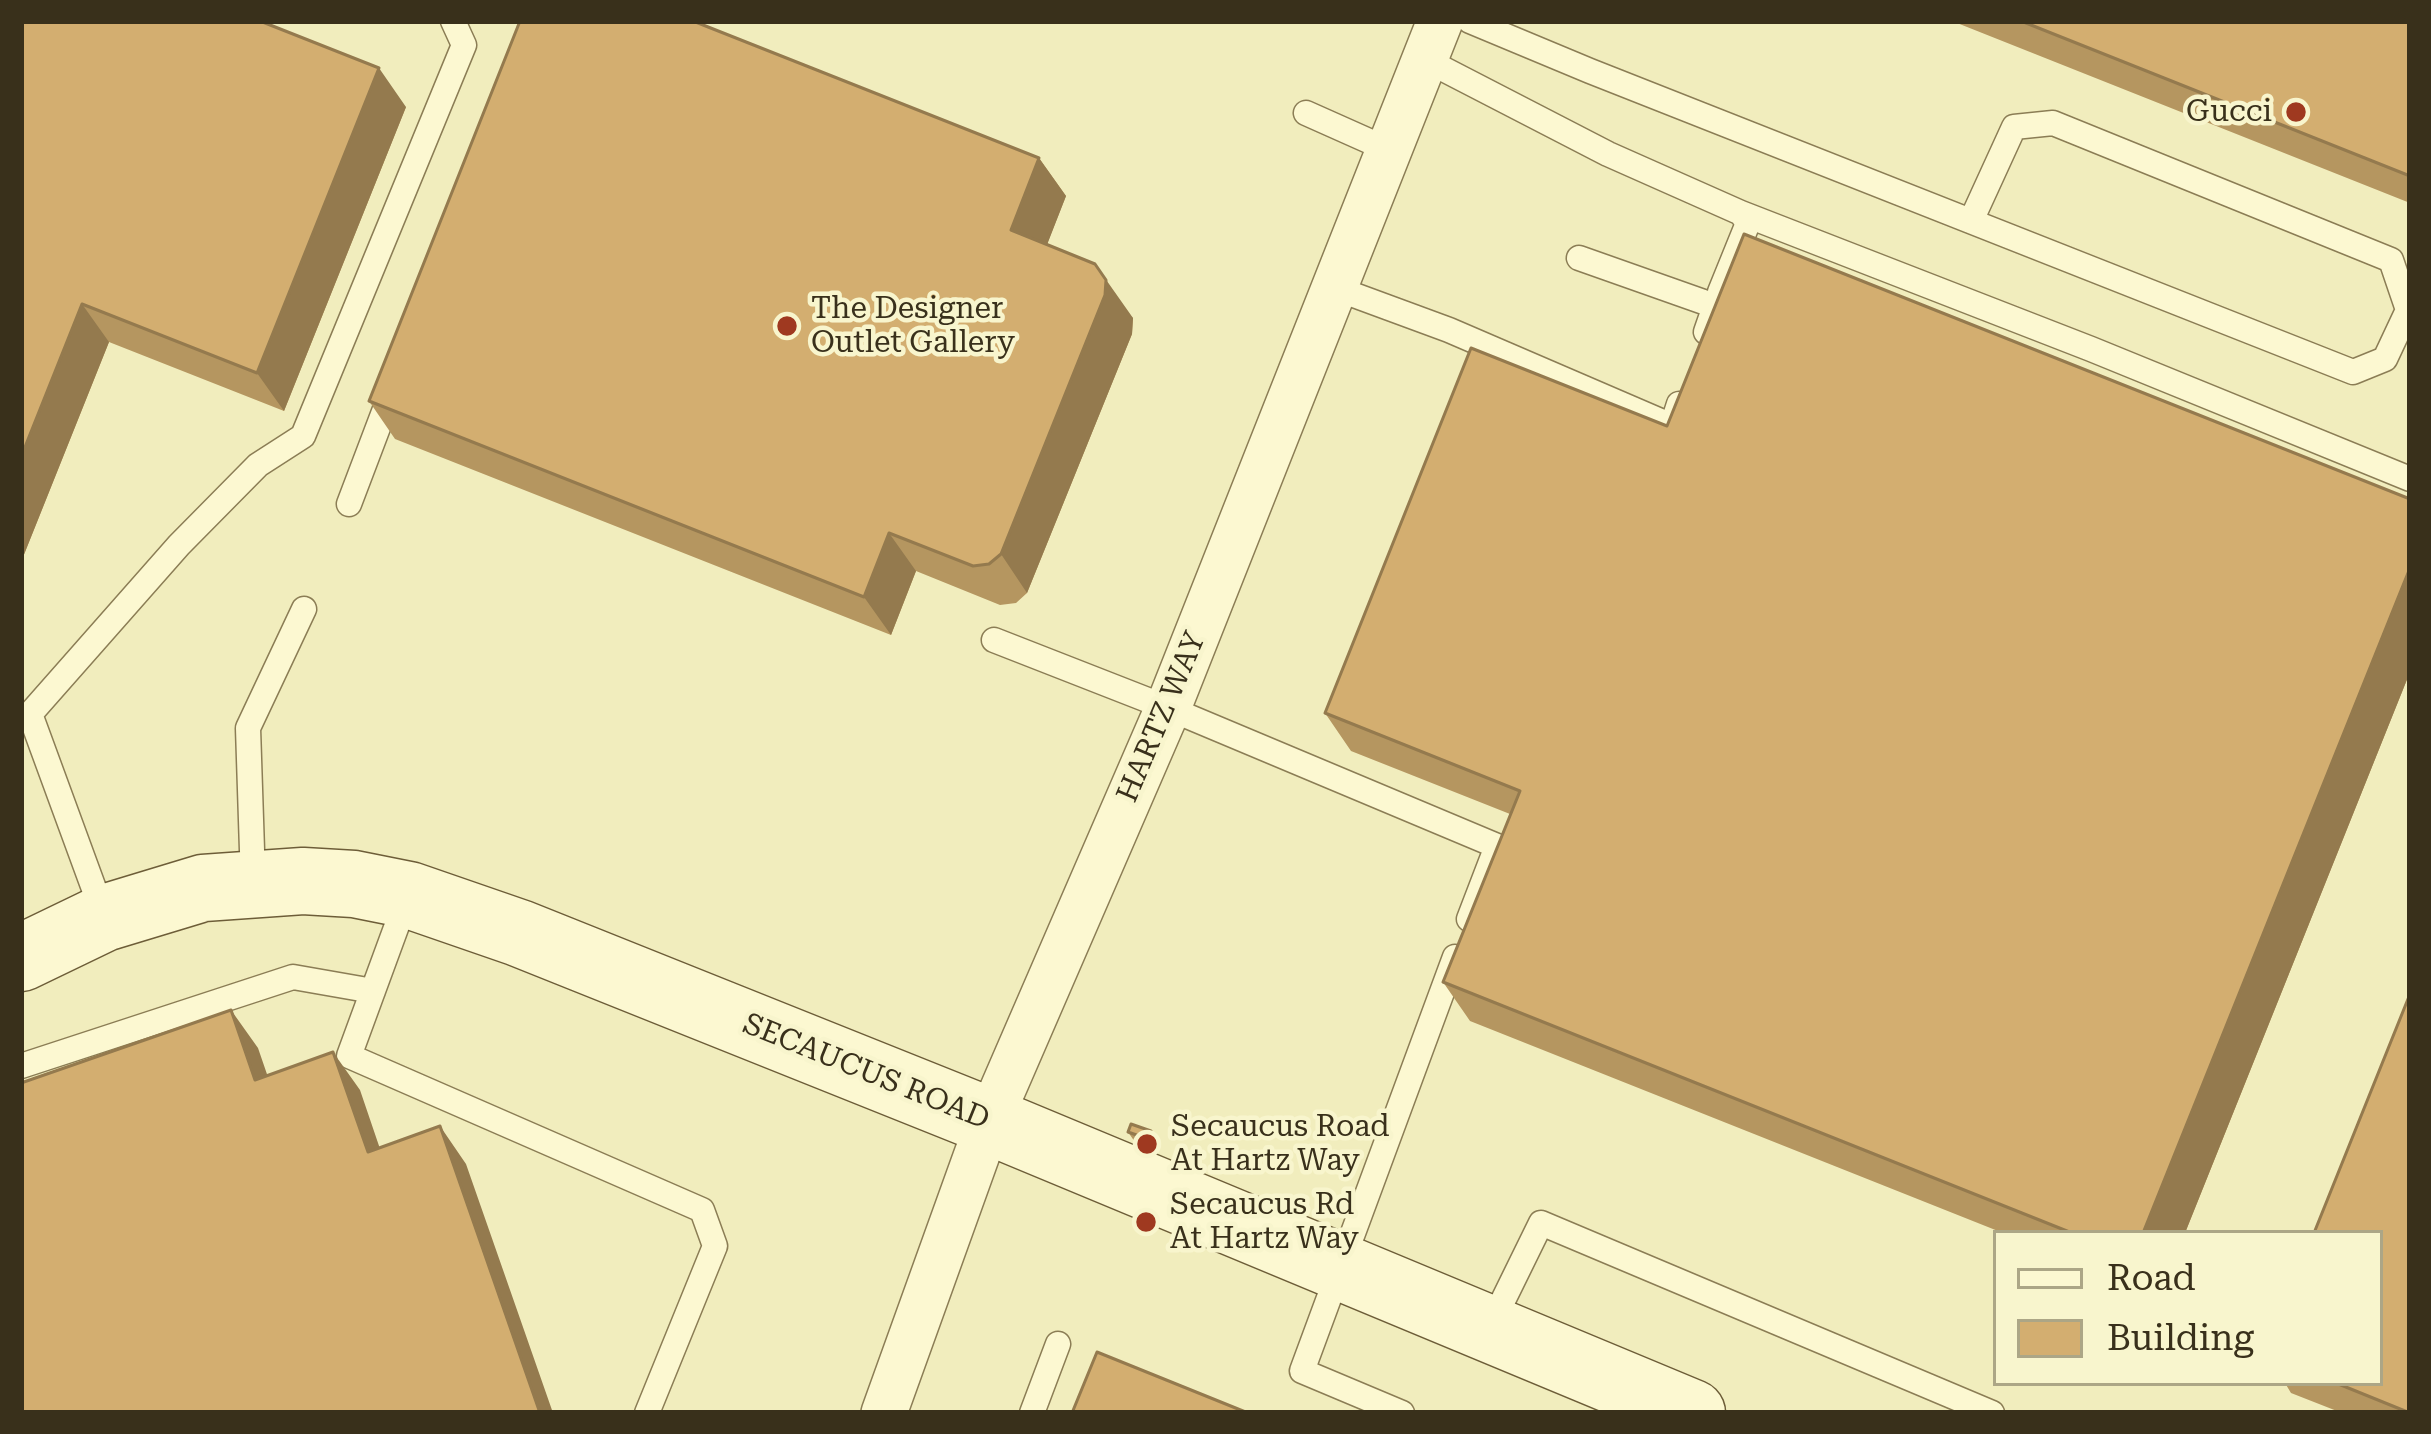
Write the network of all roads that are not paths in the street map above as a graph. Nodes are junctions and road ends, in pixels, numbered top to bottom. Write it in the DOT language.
graph roads {
  1 [pos="453,21"];
  2 [pos="1470,21"];
  3 [pos="1432,40"];
  4 [pos="1306,112"];
  5 [pos="1389,150"];
  6 [pos="1741,213"];
  7 [pos="1971,221"];
  8 [pos="1580,258"];
  9 [pos="1335,288"];
  10 [pos="1715,306"];
  11 [pos="1701,346"];
  12 [pos="399,372"];
  13 [pos="1686,386"];
  14 [pos="2410,479"];
  15 [pos="349,504"];
  16 [pos="304,608"];
  17 [pos="994,640"];
  18 [pos="1168,708"];
  19 [pos="26,715"];
  20 [pos="253,882"];
  21 [pos="409,896"];
  22 [pos="104,918"];
  23 [pos="21,958"];
  24 [pos="373,991"];
  25 [pos="21,1066"];
  26 [pos="989,1121"];
  27 [pos="1338,1266"];
  28 [pos="1490,1330"];
  29 [pos="1058,1344"];
  30 [pos="1673,1410"];
  31 [pos="647,1413"];
  32 [pos="884,1413"];
  33 [pos="1032,1413"];
  34 [pos="1402,1413"];
  35 [pos="1992,1413"];
  1 -- 19 [label="lane"];
  2 -- 7 [label="lane"];
  3 -- 5 [label="street, HARTZ WAY"];
  3 -- 6 [label="lane"];
  4 -- 5 [label="lane"];
  5 -- 9 [label="street, HARTZ WAY"];
  6 -- 10 [label="lane"];
  6 -- 14 [label="lane"];
  7 -- 7 [label="lane"];
  8 -- 10 [label="lane"];
  9 -- 13 [label="lane"];
  9 -- 18 [label="street, HARTZ WAY"];
  10 -- 11 [label="lane"];
  12 -- 15 [label="lane"];
  16 -- 20 [label="lane"];
  17 -- 18 [label="lane"];
  18 -- 26 [label="street, HARTZ WAY"];
  18 -- 27 [label="lane"];
  19 -- 22 [label="lane"];
  20 -- 21 [label="main road, SECAUCUS ROAD"];
  20 -- 22 [label="main road, SECAUCUS ROAD"];
  21 -- 24 [label="lane"];
  21 -- 26 [label="main road, SECAUCUS ROAD"];
  22 -- 23 [label="main road, SECAUCUS ROAD"];
  24 -- 25 [label="lane"];
  24 -- 31 [label="lane"];
  26 -- 27 [label="main road, SECAUCUS ROAD"];
  26 -- 32 [label="street, HARTZ WAY"];
  27 -- 28 [label="main road, SECAUCUS ROAD"];
  27 -- 34 [label="lane"];
  28 -- 30 [label="main road, SECAUCUS ROAD"];
  28 -- 35 [label="lane"];
  29 -- 33 [label="lane"];
}
